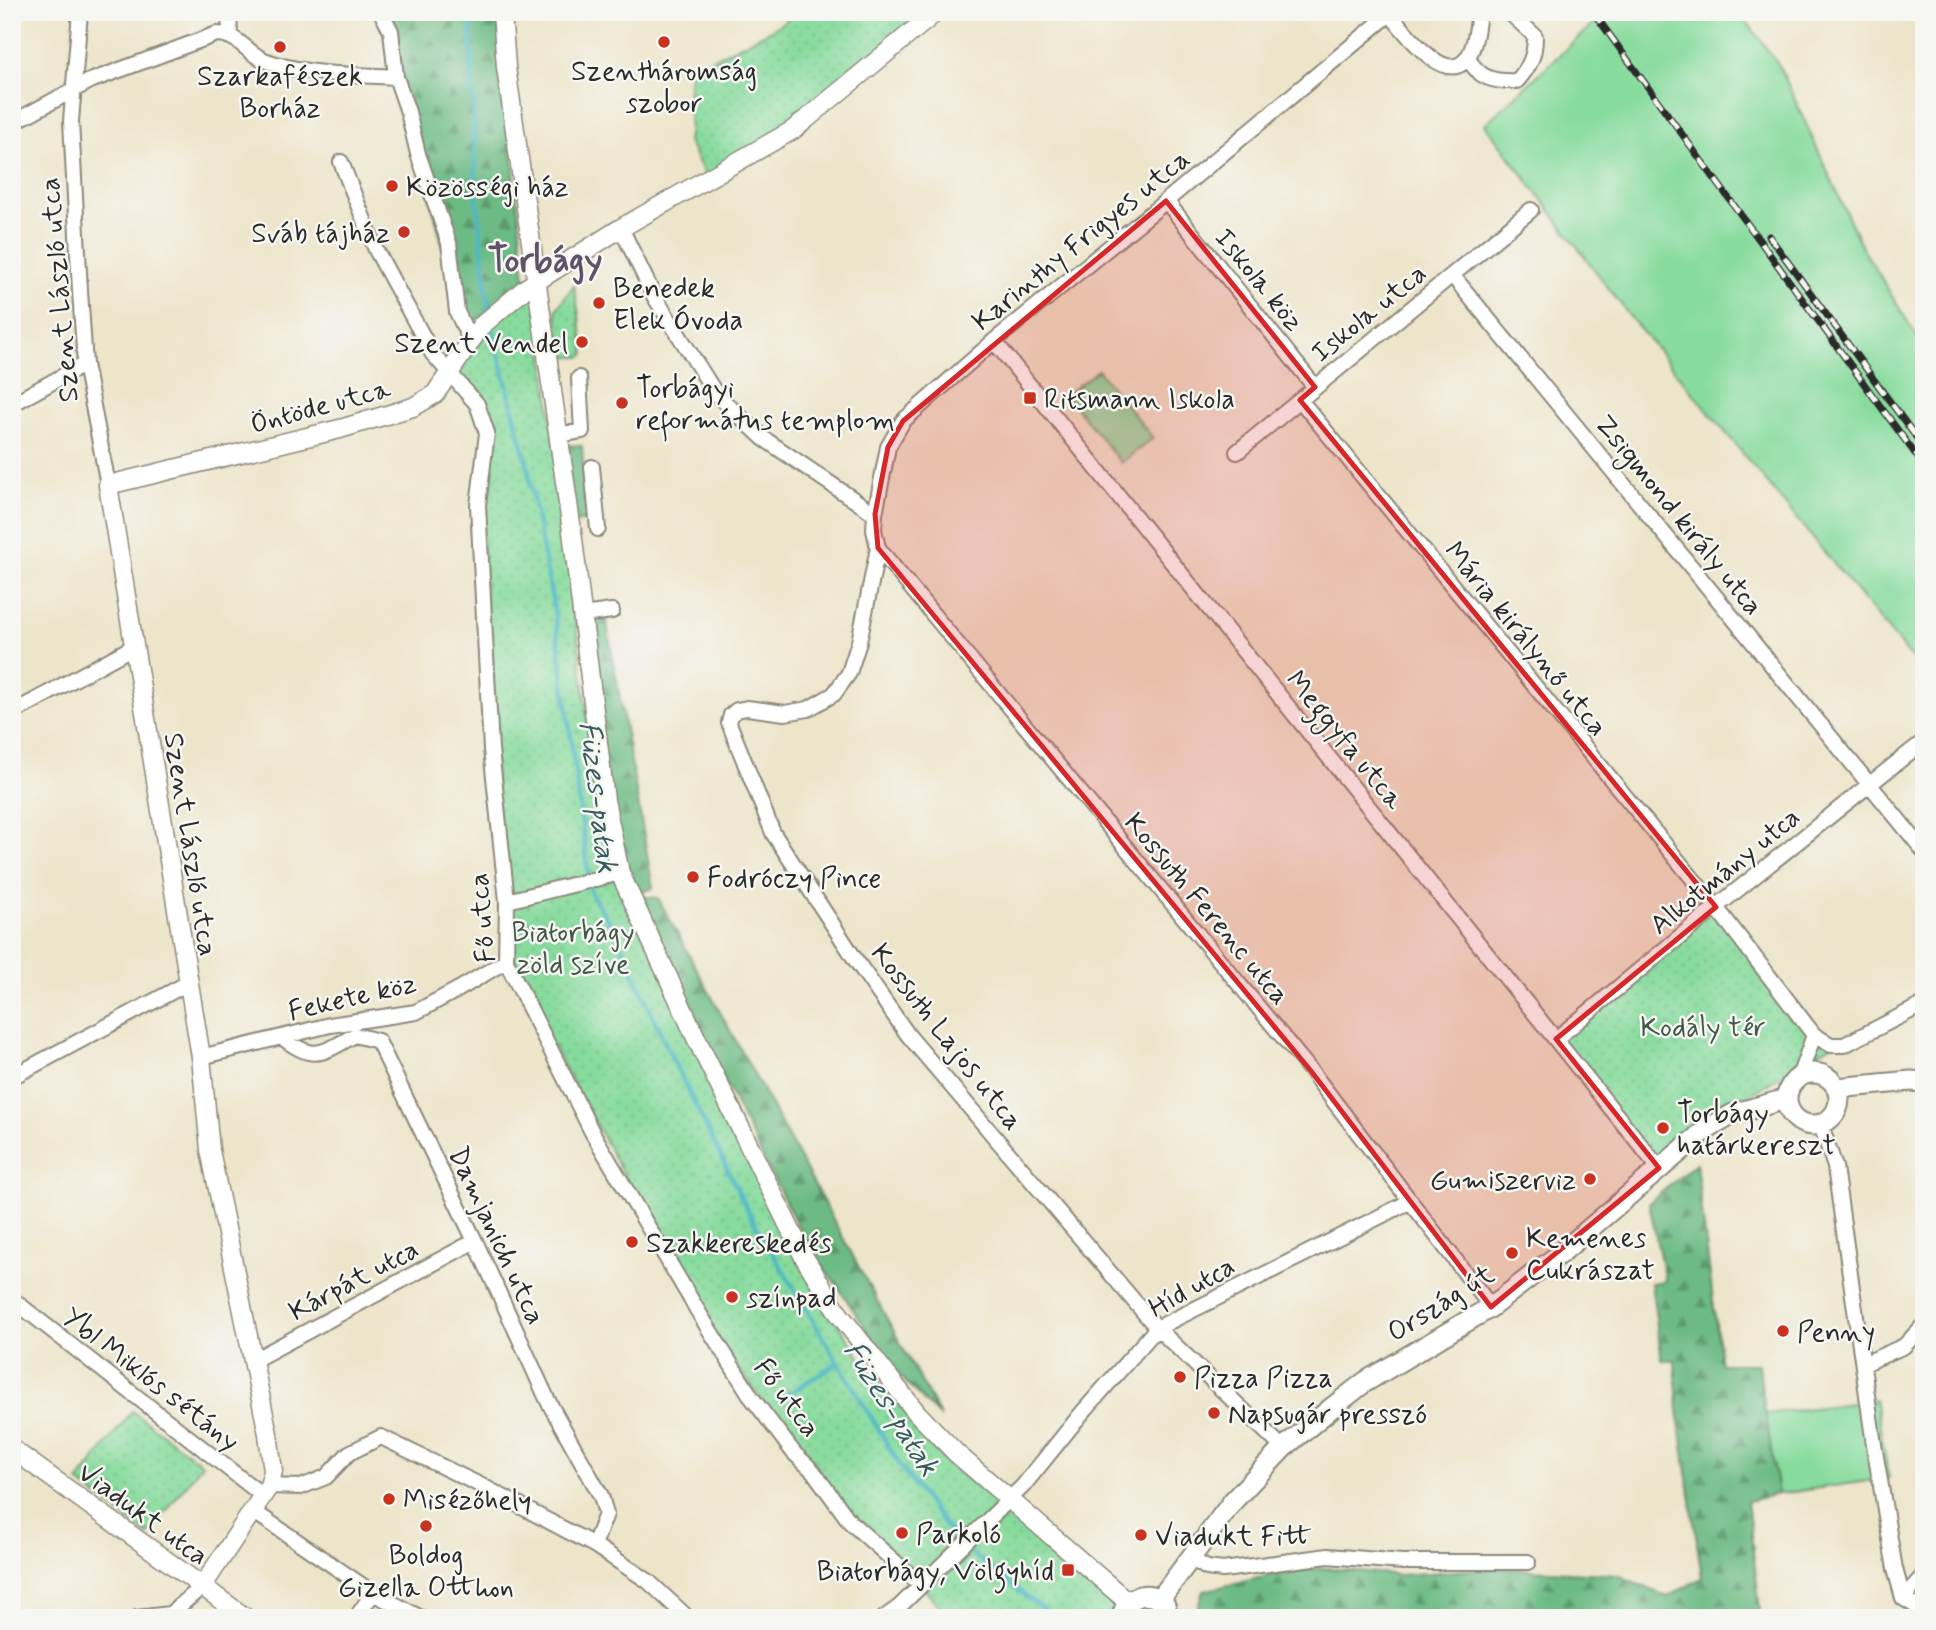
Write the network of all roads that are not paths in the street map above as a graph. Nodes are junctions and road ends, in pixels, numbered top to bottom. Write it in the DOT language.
graph roads {
  1 [pos="80,12"];
  2 [pos="229,12"];
  3 [pos="381,12"];
  4 [pos="502,12"];
  5 [pos="936,12"];
  6 [pos="1479,12"];
  7 [pos="1508,12"];
  8 [pos="1391,13"];
  9 [pos="230,35"];
  10 [pos="1468,58"];
  11 [pos="396,77"];
  12 [pos="75,89"];
  13 [pos="12,123"];
  14 [pos="341,162"];
  15 [pos="1166,201"];
  16 [pos="1531,210"];
  17 [pos="621,228"];
  18 [pos="1452,275"];
  19 [pos="536,282"];
  20 [pos="475,333"];
  21 [pos="994,341"];
  22 [pos="85,364"];
  23 [pos="451,372"];
  24 [pos="579,378"];
  25 [pos="1315,387"];
  26 [pos="1300,400"];
  27 [pos="12,404"];
  28 [pos="557,435"];
  29 [pos="1237,452"];
  30 [pos="592,467"];
  31 [pos="108,485"];
  32 [pos="875,514"];
  33 [pos="598,529"];
  34 [pos="878,548"];
  35 [pos="612,611"];
  36 [pos="582,615"];
  37 [pos="133,647"];
  38 [pos="12,713"];
  39 [pos="1924,741"];
  40 [pos="1870,784"];
  41 [pos="1924,851"];
  42 [pos="620,873"];
  43 [pos="507,901"];
  44 [pos="1716,907"];
  45 [pos="506,961"];
  46 [pos="188,983"];
  47 [pos="1924,1004"];
  48 [pos="1814,1035"];
  49 [pos="282,1037"];
  50 [pos="1556,1040"];
  51 [pos="201,1057"];
  52 [pos="12,1077"];
  53 [pos="1799,1077"];
  54 [pos="1924,1082"];
  55 [pos="1837,1088"];
  56 [pos="1786,1099"];
  57 [pos="1821,1125"];
  58 [pos="1659,1168"];
  59 [pos="1411,1200"];
  60 [pos="475,1241"];
  61 [pos="12,1299"];
  62 [pos="1491,1307"];
  63 [pos="1924,1325"];
  64 [pos="1157,1328"];
  65 [pos="254,1360"];
  66 [pos="1864,1364"];
  67 [pos="1283,1448"];
  68 [pos="12,1449"];
  69 [pos="266,1490"];
  70 [pos="1008,1500"];
  71 [pos="253,1511"];
  72 [pos="594,1545"];
  73 [pos="1190,1558"];
  74 [pos="1528,1562"];
  75 [pos="1924,1576"];
  76 [pos="921,1585"];
  77 [pos="202,1587"];
  78 [pos="373,1593"];
  79 [pos="1903,1598"];
  80 [pos="1160,1599"];
  81 [pos="1125,1610"];
  82 [pos="1924,1611"];
  83 [pos="137,1618"];
  84 [pos="246,1618"];
  85 [pos="356,1618"];
  86 [pos="421,1618"];
  87 [pos="688,1618"];
  88 [pos="884,1618"];
  89 [pos="1169,1618"];
  1 -- 12 [label="street, Szent László utca"];
  2 -- 9 [label="street"];
  3 -- 11 [label="street"];
  4 -- 19 [label="street"];
  5 -- 17 [label="street, Öntöde utca"];
  6 -- 10 [label="street"];
  7 -- 10 [label="street"];
  8 -- 10 [label="street"];
  8 -- 15 [label="street, Karinthy Frigyes utca"];
  9 -- 11 [label="street"];
  9 -- 12 [label="street"];
  11 -- 20 [label="street"];
  12 -- 13 [label="street"];
  12 -- 22 [label="street, Szent László utca"];
  14 -- 23 [label="street, Fő utca"];
  15 -- 21 [label="street, Karinthy Frigyes utca"];
  15 -- 25 [label="street, Iskola köz"];
  16 -- 18 [label="street, Iskola utca"];
  17 -- 19 [label="street, Öntöde utca"];
  17 -- 32 [label="street"];
  18 -- 25 [label="street, Iskola utca"];
  18 -- 40 [label="street, Zsigmond király utca"];
  19 -- 20 [label="street, Öntöde utca"];
  19 -- 28 [label="street"];
  20 -- 23 [label="street, Öntöde utca"];
  21 -- 32 [label="street, Karinthy Frigyes utca"];
  21 -- 50 [label="street, Meggyfa utca"];
  22 -- 27 [label="street"];
  22 -- 31 [label="street, Szent László utca"];
  23 -- 31 [label="street, Öntöde utca"];
  23 -- 43 [label="street, Fő utca"];
  24 -- 28 [label="street"];
  25 -- 26 [label="street, Iskola utca"];
  26 -- 29 [label="street, Iskola utca"];
  26 -- 44 [label="street, Mária királynő utca"];
  28 -- 36 [label="street"];
  30 -- 33 [label="street"];
  31 -- 37 [label="street, Szent László utca"];
  32 -- 34 [label="street, Karinthy Frigyes utca"];
  34 -- 59 [label="street, Kossuth Ferenc utca"];
  34 -- 64 [label="street, Kossuth Lajos utca"];
  35 -- 36 [label="street"];
  36 -- 42 [label="street"];
  37 -- 38 [label="street"];
  37 -- 46 [label="street, Szent László utca"];
  39 -- 40 [label="street, Alkotmány utca"];
  40 -- 41 [label="street, Zsigmond király utca"];
  40 -- 44 [label="street, Alkotmány utca"];
  42 -- 43 [label="street"];
  42 -- 70 [label="street"];
  43 -- 45 [label="street, Fő utca"];
  44 -- 48 [label="street, Mária királynő utca"];
  44 -- 50 [label="street, Alkotmány utca"];
  45 -- 49 [label="street, Fekete köz"];
  45 -- 76 [label="street, Fő utca"];
  46 -- 51 [label="street, Szent László utca"];
  46 -- 52 [label="street"];
  47 -- 48 [label="street"];
  48 -- 53 [label="street"];
  49 -- 51 [label="street, Fekete köz"];
  49 -- 60 [label="street, Damjanich utca"];
  50 -- 58 [label="street, Meggyfa utca"];
  51 -- 65 [label="street, Szent László utca"];
  53 -- 55 [label="main road"];
  53 -- 56 [label="main road"];
  54 -- 55 [label="main road"];
  55 -- 57 [label="main road"];
  56 -- 57 [label="main road"];
  56 -- 58 [label="main road, Ország út"];
  57 -- 66 [label="street"];
  58 -- 62 [label="main road, Ország út"];
  59 -- 62 [label="street, Kossuth Ferenc utca"];
  59 -- 64 [label="street, Híd utca"];
  60 -- 65 [label="street, Kárpát utca"];
  60 -- 72 [label="street, Damjanich utca"];
  61 -- 69 [label="street, Ybl Miklós sétány"];
  62 -- 67 [label="main road, Ország út"];
  63 -- 66 [label="street"];
  64 -- 67 [label="street, Kossuth Lajos utca"];
  64 -- 70 [label="street, Híd utca"];
  65 -- 69 [label="street, Szent László utca"];
  66 -- 79 [label="street"];
  67 -- 73 [label="main road, Ország út"];
  68 -- 77 [label="street, Viadukt utca"];
  69 -- 71 [label="street, Szent László utca"];
  69 -- 72 [label="street"];
  70 -- 76 [label="street"];
  70 -- 81 [label="street"];
  71 -- 77 [label="street, Szent László utca"];
  71 -- 78 [label="street"];
  72 -- 87 [label="street"];
  73 -- 74 [label="street"];
  73 -- 80 [label="main road, Ország út"];
  75 -- 79 [label="street"];
  76 -- 88 [label="street"];
  77 -- 83 [label="street, Szent László utca"];
  77 -- 84 [label="street, Viadukt utca"];
  78 -- 85 [label="street"];
  78 -- 86 [label="street"];
  79 -- 82 [label="street"];
  80 -- 81 [label="main road"];
  80 -- 89 [label="main road"];
}
